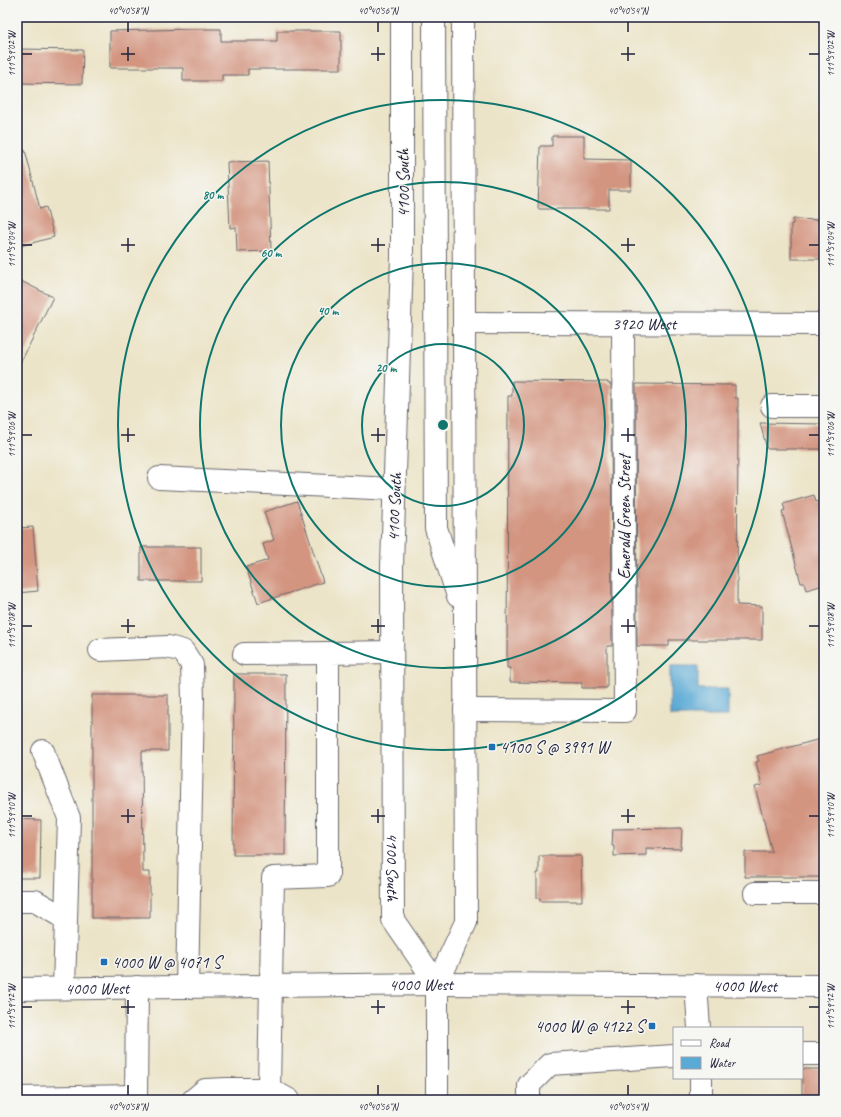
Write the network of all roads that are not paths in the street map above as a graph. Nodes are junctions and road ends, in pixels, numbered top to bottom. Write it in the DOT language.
graph roads {
  1 [pos="402,17"];
  2 [pos="434,17"];
  3 [pos="463,17"];
  4 [pos="464,323"];
  5 [pos="623,324"];
  6 [pos="824,324"];
  7 [pos="772,406"];
  8 [pos="824,406"];
  9 [pos="159,478"];
  10 [pos="394,489"];
  11 [pos="464,616"];
  12 [pos="100,650"];
  13 [pos="392,652"];
  14 [pos="328,653"];
  15 [pos="244,654"];
  16 [pos="465,710"];
  17 [pos="43,751"];
  18 [pos="755,893"];
  19 [pos="824,893"];
  20 [pos="17,901"];
  21 [pos="66,920"];
  22 [pos="437,984"];
  23 [pos="696,985"];
  24 [pos="270,986"];
  25 [pos="824,986"];
  26 [pos="137,987"];
  27 [pos="187,987"];
  28 [pos="17,988"];
  29 [pos="64,988"];
  30 [pos="699,1027"];
  31 [pos="803,1054"];
  32 [pos="824,1054"];
  33 [pos="673,1056"];
  34 [pos="701,1079"];
  35 [pos="269,1089"];
  36 [pos="17,1098"];
  37 [pos="136,1098"];
  38 [pos="193,1100"];
  39 [pos="289,1100"];
  40 [pos="437,1100"];
  41 [pos="529,1100"];
  42 [pos="701,1100"];
  1 -- 10 [label="main road, 4100 South"];
  2 -- 11 [label="main road"];
  3 -- 4 [label="main road"];
  4 -- 5 [label="main road, 3920 West"];
  4 -- 11 [label="main road"];
  5 -- 6 [label="main road, 3920 West"];
  5 -- 16 [label="main road, Emerald Green Street"];
  7 -- 8 [label="main road"];
  9 -- 10 [label="main road"];
  10 -- 13 [label="main road, 4100 South"];
  11 -- 16 [label="main road"];
  12 -- 27 [label="main road"];
  13 -- 14 [label="main road"];
  13 -- 22 [label="main road, 4100 South"];
  14 -- 15 [label="main road"];
  14 -- 24 [label="main road"];
  16 -- 22 [label="main road"];
  17 -- 21 [label="main road"];
  18 -- 19 [label="main road"];
  20 -- 21 [label="main road"];
  21 -- 29 [label="main road"];
  22 -- 23 [label="main road, 4000 West"];
  22 -- 24 [label="main road, 4000 West"];
  22 -- 40 [label="main road"];
  23 -- 25 [label="main road, 4000 West"];
  23 -- 30 [label="main road"];
  24 -- 27 [label="main road, 4000 West"];
  24 -- 35 [label="main road"];
  26 -- 27 [label="main road, 4000 West"];
  26 -- 29 [label="main road, 4000 West"];
  26 -- 37 [label="main road"];
  28 -- 29 [label="main road, 4000 West"];
  31 -- 32 [label="main road"];
  33 -- 41 [label="main road"];
  34 -- 42 [label="main road"];
  35 -- 38 [label="main road"];
  35 -- 39 [label="main road"];
  36 -- 37 [label="main road"];
}
